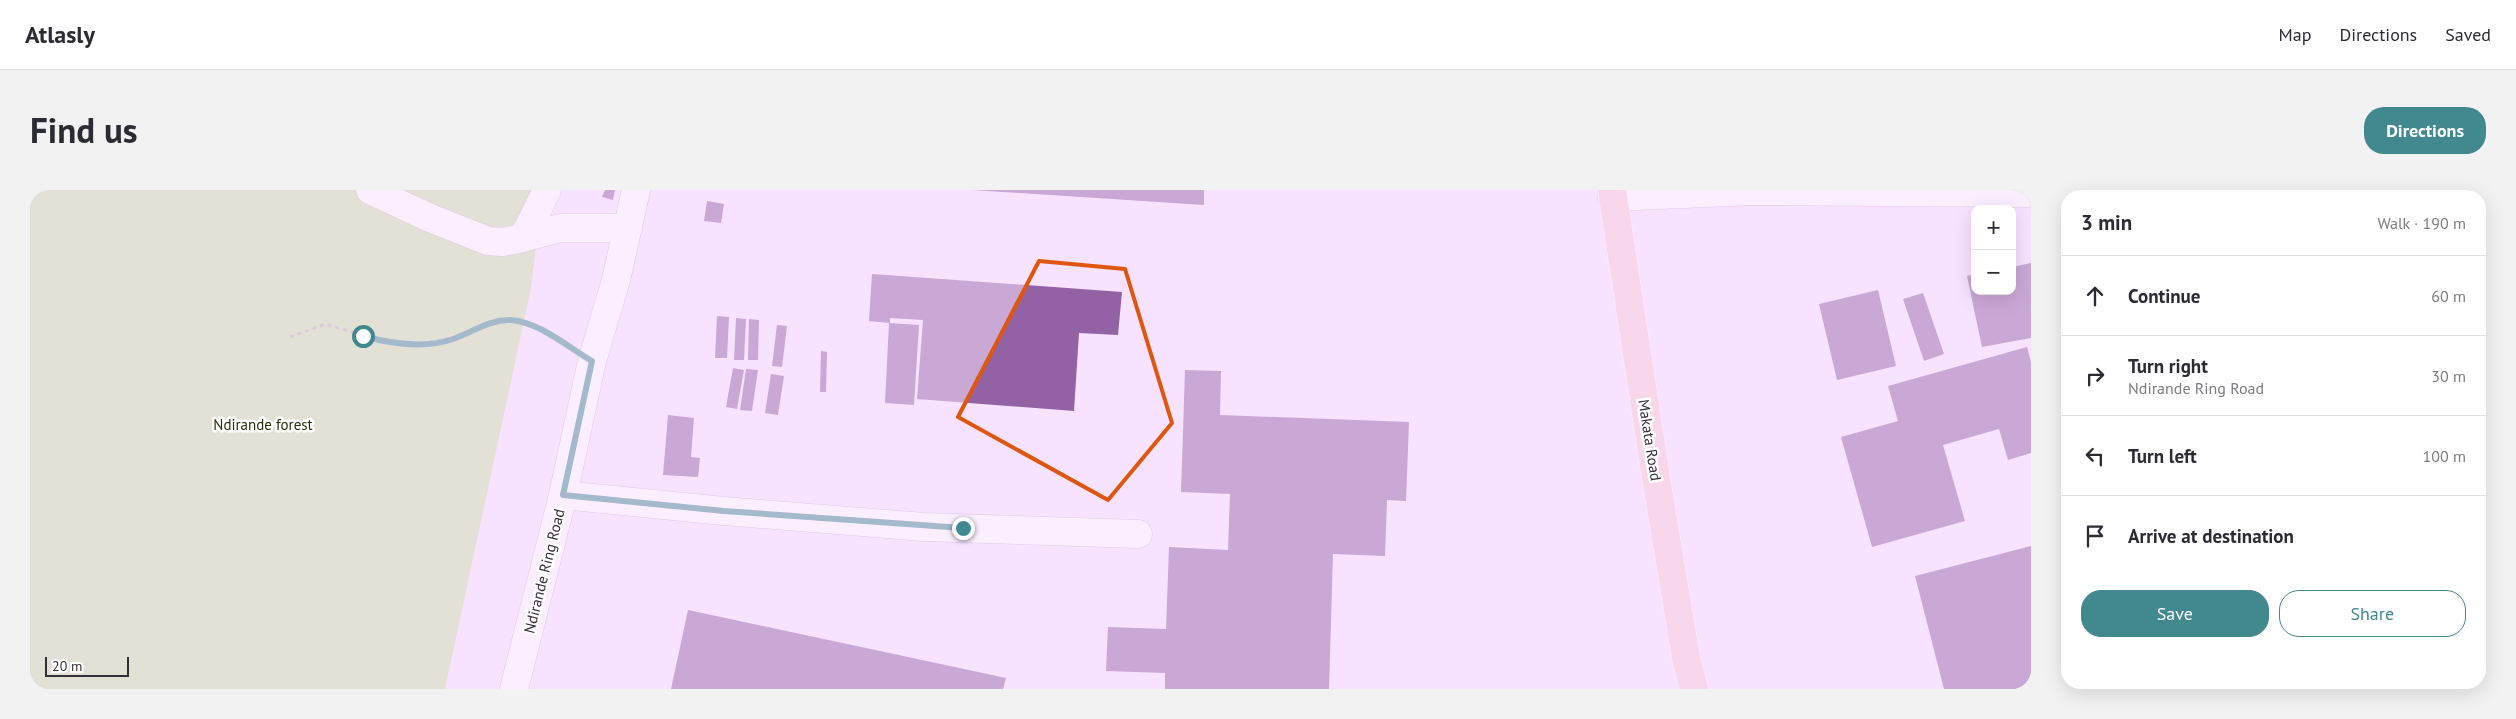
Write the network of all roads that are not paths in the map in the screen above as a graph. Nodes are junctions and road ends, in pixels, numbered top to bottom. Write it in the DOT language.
graph roads {
  1 [pos="370,190"];
  2 [pos="547,190"];
  3 [pos="636,190"];
  4 [pos="1612,193"];
  5 [pos="2031,193"];
  6 [pos="628,228"];
  7 [pos="519,238"];
  8 [pos="563,495"];
  9 [pos="1138,534"];
  10 [pos="514,689"];
  11 [pos="1694,689"];
  1 -- 7 [label="street"];
  2 -- 7 [label="street"];
  3 -- 6 [label="street, Ndirande Ring Road"];
  4 -- 5 [label="street"];
  4 -- 11 [label="main road, Makata Road"];
  6 -- 7 [label="street"];
  6 -- 8 [label="street, Ndirande Ring Road"];
  8 -- 9 [label="street"];
  8 -- 10 [label="street, Ndirande Ring Road"];
}
